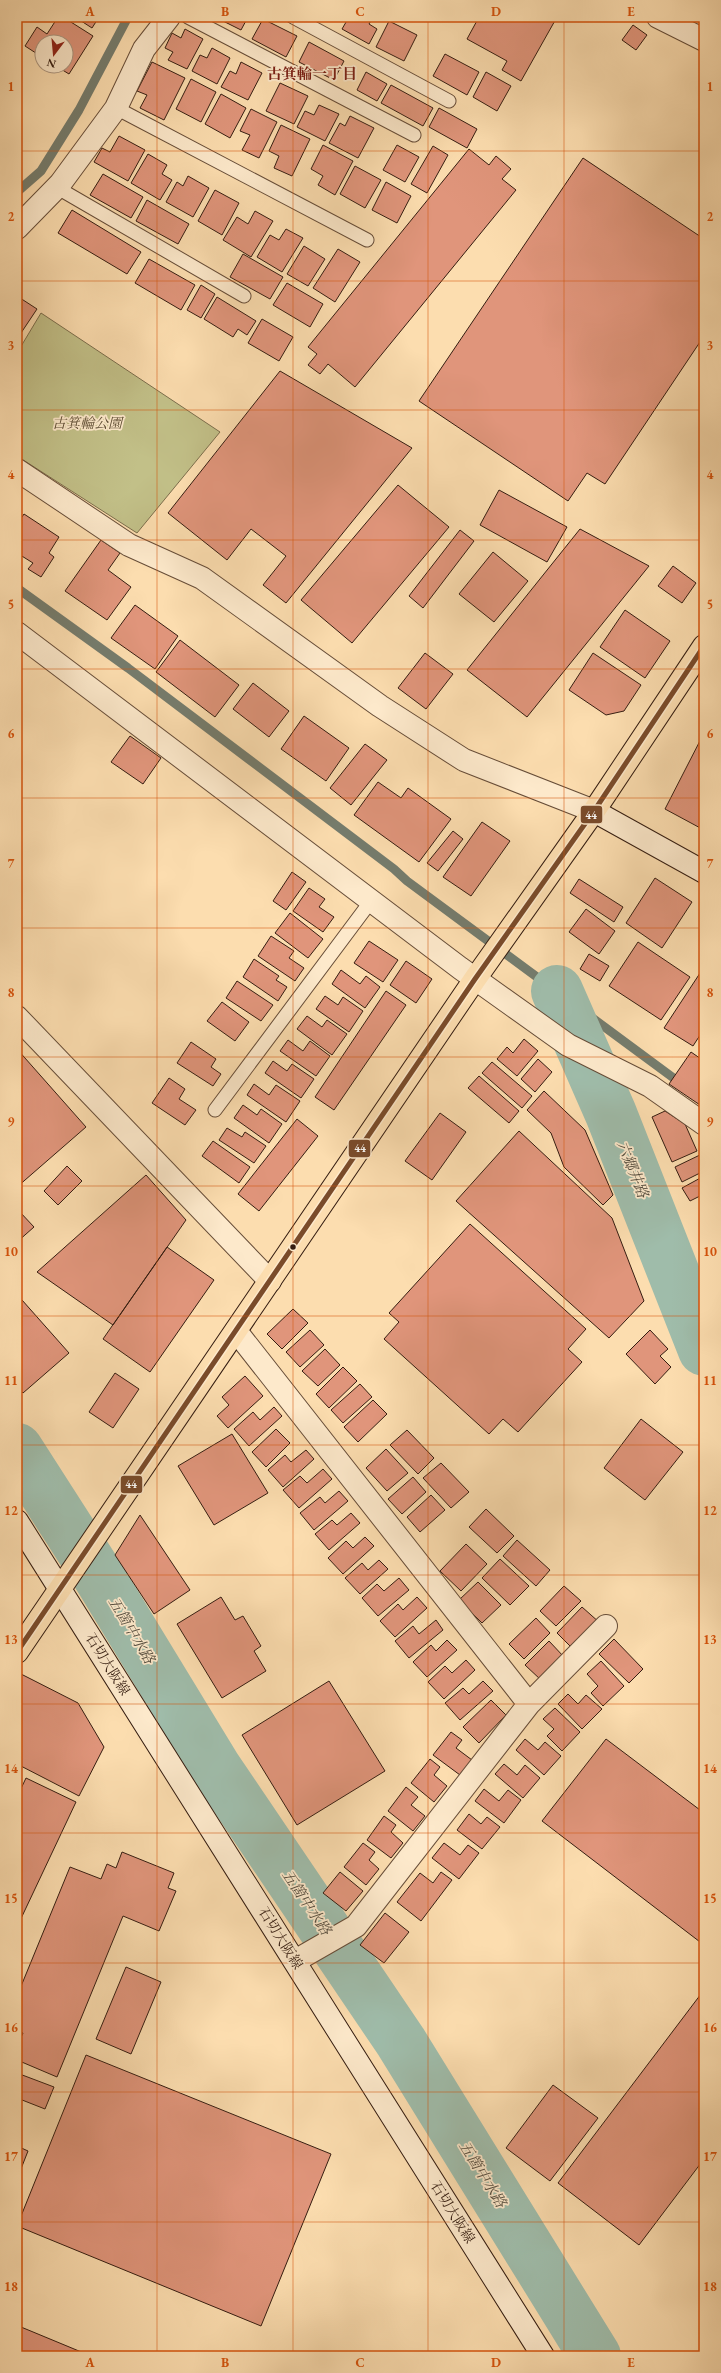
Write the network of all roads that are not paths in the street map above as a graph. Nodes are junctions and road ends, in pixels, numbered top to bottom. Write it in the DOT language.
graph roads {
  1 [pos="169,17"];
  2 [pos="188,17"];
  3 [pos="293,17"];
  4 [pos="658,17"];
  5 [pos="695,30"];
  6 [pos="449,101"];
  7 [pos="116,108"];
  8 [pos="414,135"];
  9 [pos="56,187"];
  10 [pos="17,228"];
  11 [pos="366,240"];
  12 [pos="244,296"];
  13 [pos="17,470"];
  14 [pos="17,633"];
  15 [pos="704,646"];
  16 [pos="594,811"];
  17 [pos="704,872"];
  18 [pos="371,901"];
  19 [pos="480,973"];
  20 [pos="17,1017"];
  21 [pos="215,1110"];
  22 [pos="704,1124"];
  23 [pos="270,1281"];
  24 [pos="236,1331"];
  25 [pos="17,1521"];
  26 [pos="61,1590"];
  27 [pos="606,1626"];
  28 [pos="17,1652"];
  29 [pos="529,1704"];
  30 [pos="295,1961"];
  31 [pos="543,2356"];
  1 -- 7 [label="street"];
  2 -- 8 [label="lane"];
  3 -- 6 [label="lane"];
  4 -- 5 [label="street"];
  7 -- 9 [label="street"];
  7 -- 11 [label="lane"];
  9 -- 10 [label="street"];
  9 -- 12 [label="lane"];
  13 -- 16 [label="street"];
  14 -- 18 [label="street"];
  15 -- 16 [label="main road"];
  16 -- 17 [label="street"];
  16 -- 19 [label="main road"];
  18 -- 19 [label="street"];
  18 -- 21 [label="lane"];
  19 -- 22 [label="street"];
  19 -- 23 [label="main road"];
  20 -- 23 [label="street"];
  23 -- 24 [label="main road"];
  24 -- 26 [label="main road"];
  24 -- 29 [label="street"];
  25 -- 26 [label="street, 石切大阪線"];
  26 -- 28 [label="main road"];
  26 -- 30 [label="street, 石切大阪線"];
  27 -- 29 [label="street"];
  29 -- 30 [label="street"];
  30 -- 31 [label="street, 石切大阪線"];
}
